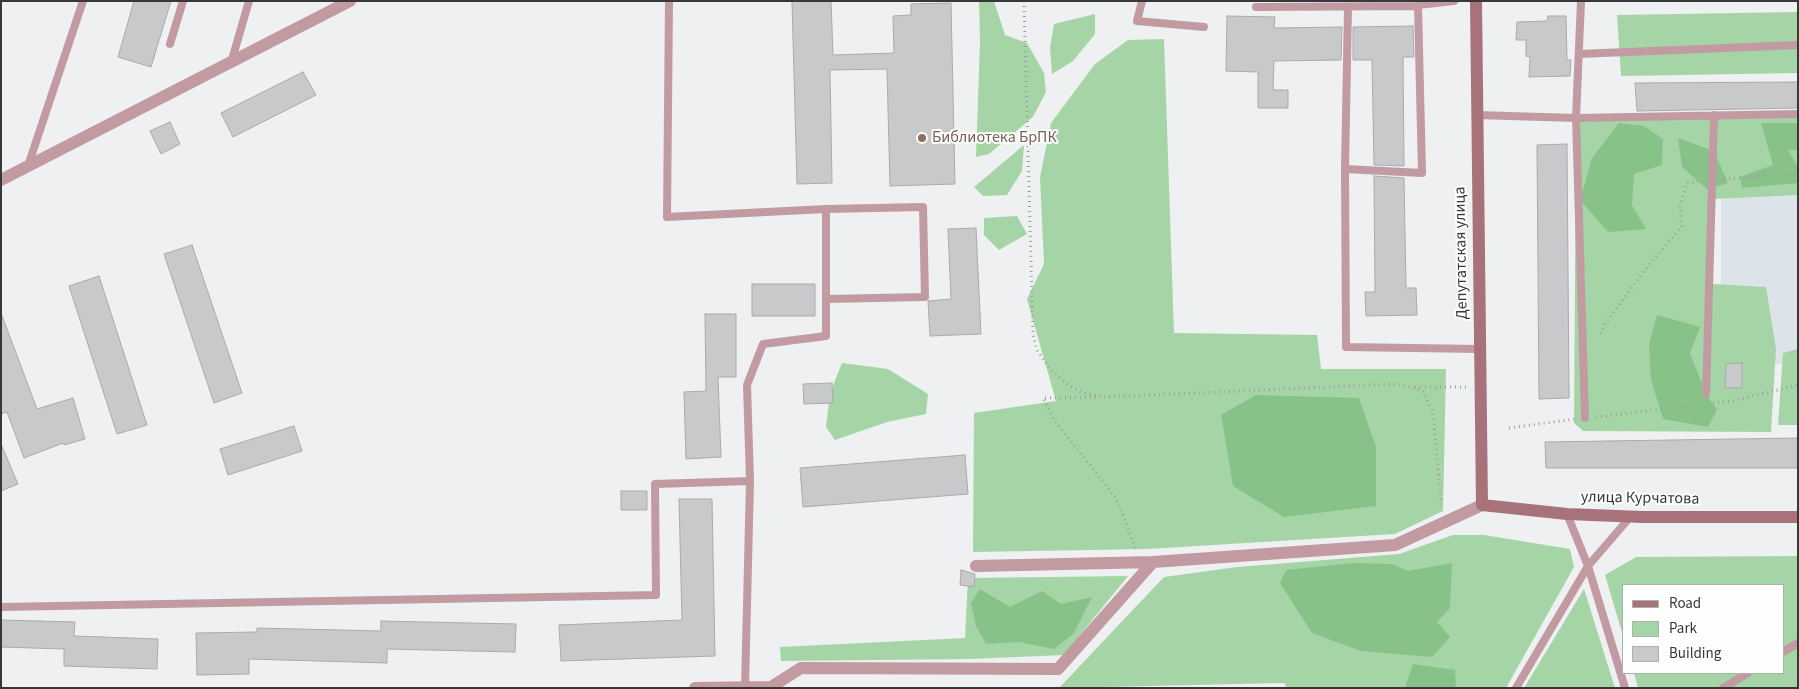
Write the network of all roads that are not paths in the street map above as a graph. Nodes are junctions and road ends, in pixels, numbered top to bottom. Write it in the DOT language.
graph roads {
  1 [pos="83,1"];
  2 [pos="184,1"];
  3 [pos="249,1"];
  4 [pos="350,1"];
  5 [pos="669,1"];
  6 [pos="1142,1"];
  7 [pos="1454,1"];
  8 [pos="1476,1"];
  9 [pos="1581,1"];
  10 [pos="1418,6"];
  11 [pos="1256,7"];
  12 [pos="1348,8"];
  13 [pos="1204,27"];
  14 [pos="170,44"];
  15 [pos="1798,45"];
  16 [pos="1579,54"];
  17 [pos="231,62"];
  18 [pos="1798,114"];
  19 [pos="1476,115"];
  20 [pos="1714,115"];
  21 [pos="1576,118"];
  22 [pos="28,166"];
  23 [pos="1345,169"];
  24 [pos="1,180"];
  25 [pos="826,209"];
  26 [pos="826,299"];
  27 [pos="1479,349"];
  28 [pos="1706,394"];
  29 [pos="1585,418"];
  30 [pos="750,481"];
  31 [pos="1482,505"];
  32 [pos="1567,514"];
  33 [pos="1631,516"];
  34 [pos="1798,516"];
  35 [pos="1147,562"];
  36 [pos="976,566"];
  37 [pos="1588,566"];
  38 [pos="1,607"];
  39 [pos="1798,643"];
  40 [pos="1784,651"];
  41 [pos="1746,674"];
  42 [pos="745,687"];
  43 [pos="771,687"];
  44 [pos="695,688"];
  45 [pos="1516,688"];
  46 [pos="1625,688"];
  47 [pos="1723,688"];
  1 -- 22 [label="lane"];
  2 -- 14 [label="lane"];
  3 -- 17 [label="lane"];
  4 -- 17 [label="street"];
  5 -- 25 [label="lane"];
  6 -- 13 [label="lane"];
  7 -- 10 [label="lane"];
  8 -- 19 [label="street, Депутатская улица"];
  9 -- 16 [label="lane"];
  10 -- 12 [label="lane"];
  10 -- 23 [label="lane"];
  11 -- 12 [label="lane"];
  12 -- 23 [label="lane"];
  15 -- 16 [label="lane"];
  16 -- 21 [label="lane"];
  17 -- 22 [label="street"];
  18 -- 20 [label="lane"];
  19 -- 21 [label="lane"];
  19 -- 27 [label="street, Депутатская улица"];
  20 -- 21 [label="lane"];
  20 -- 28 [label="lane"];
  21 -- 29 [label="lane"];
  22 -- 24 [label="street"];
  23 -- 27 [label="lane"];
  25 -- 26 [label="lane"];
  25 -- 26 [label="lane"];
  26 -- 30 [label="lane"];
  27 -- 31 [label="street, Депутатская улица"];
  30 -- 38 [label="lane"];
  30 -- 42 [label="lane"];
  31 -- 32 [label="street, улица Курчатова"];
  31 -- 35 [label="street"];
  32 -- 33 [label="street, улица Курчатова"];
  32 -- 37 [label="lane"];
  33 -- 34 [label="street, улица Курчатова"];
  33 -- 37 [label="lane"];
  35 -- 36 [label="street"];
  35 -- 43 [label="street"];
  37 -- 45 [label="lane"];
  37 -- 46 [label="lane"];
  39 -- 40 [label="lane"];
  41 -- 47 [label="lane"];
  42 -- 43 [label="street"];
  42 -- 44 [label="street"];
}
